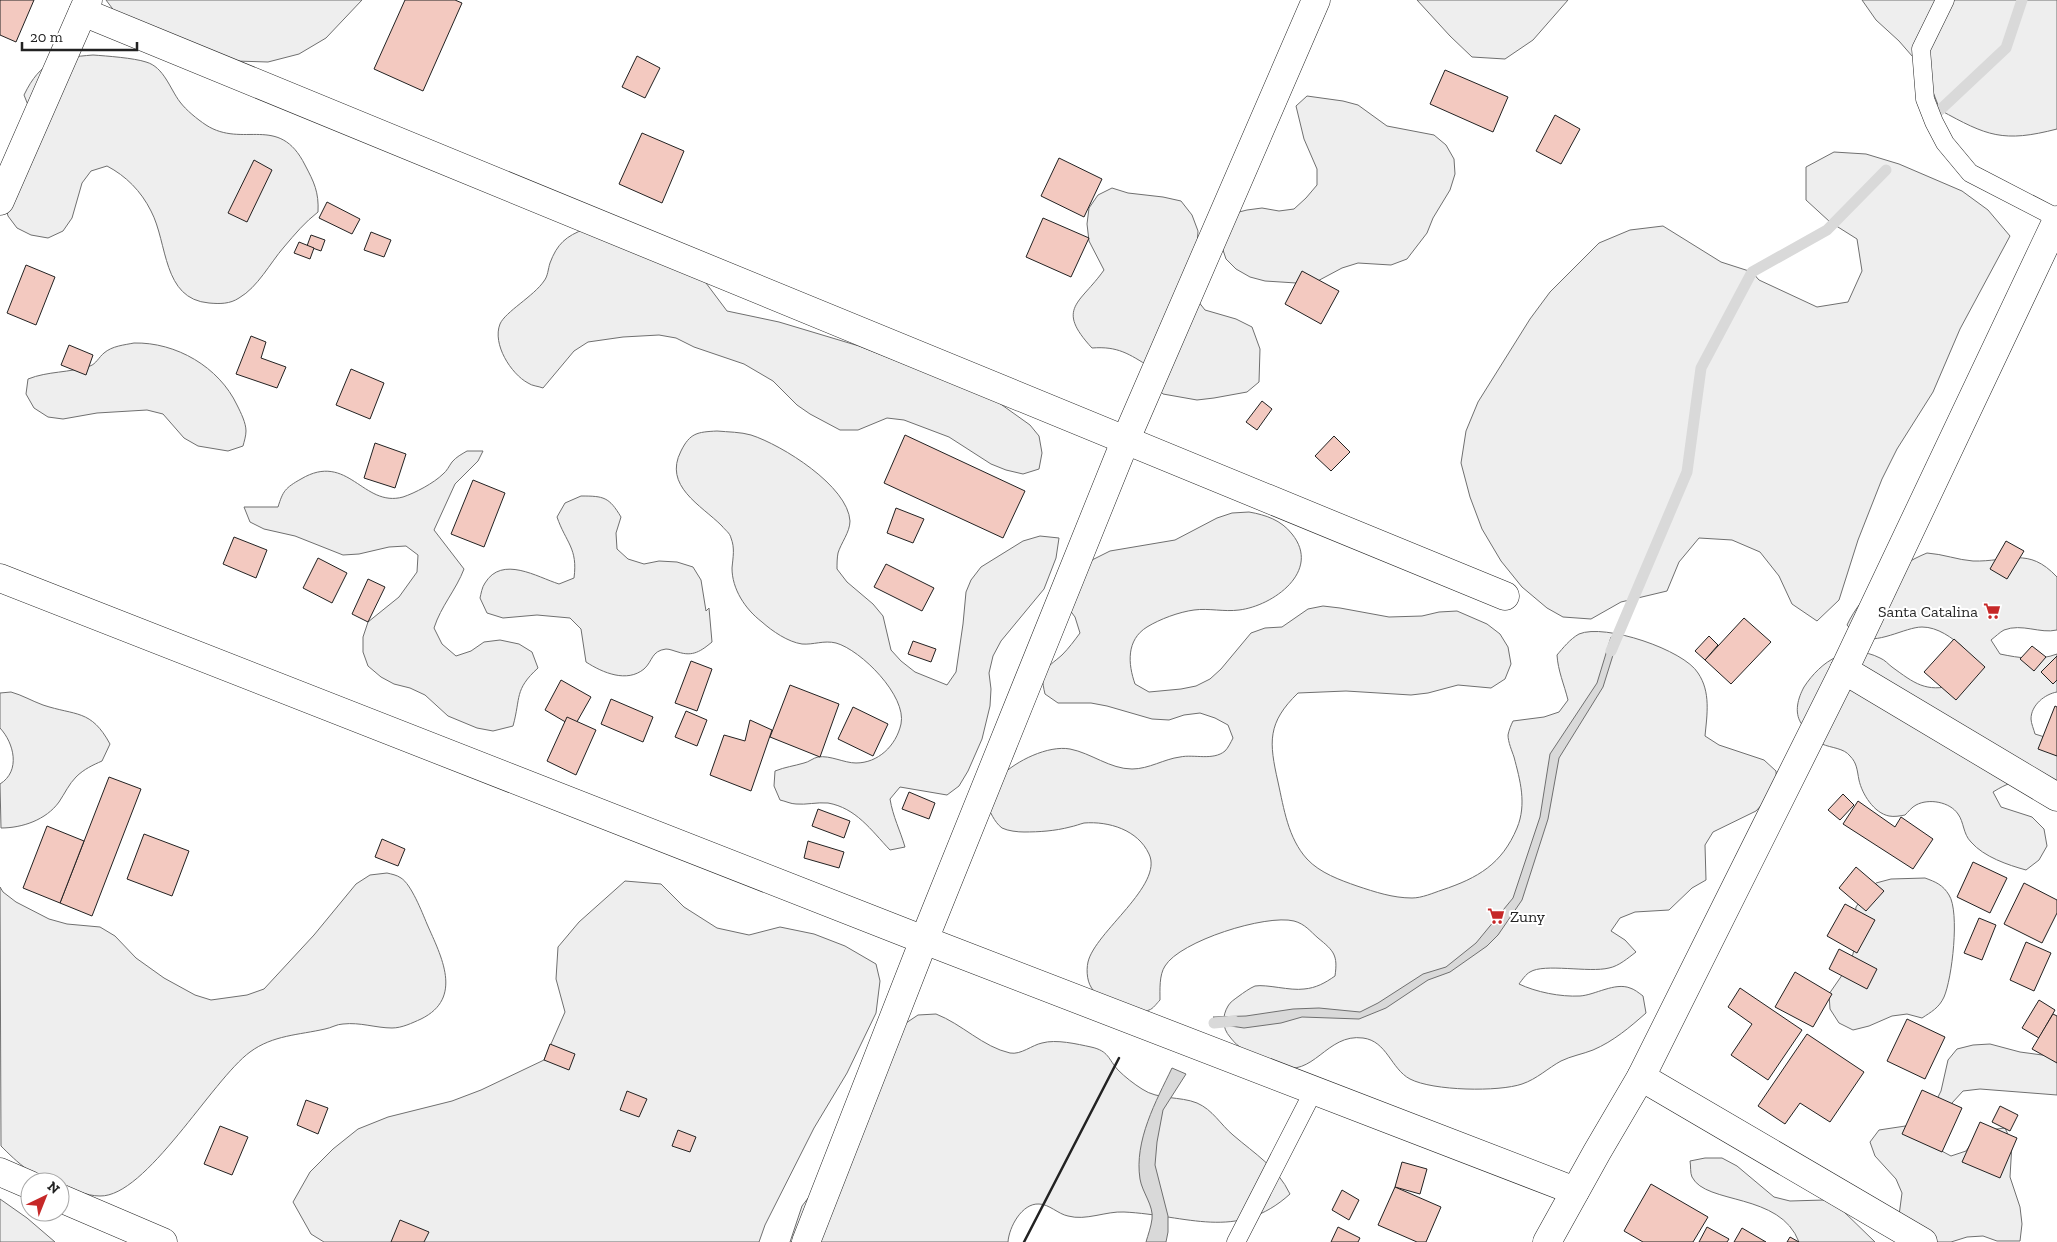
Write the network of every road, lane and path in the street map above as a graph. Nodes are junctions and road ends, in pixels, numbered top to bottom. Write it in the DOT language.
graph roads {
  1 [pos="1316,0"];
  2 [pos="1945,0"];
  3 [pos="86,6"];
  4 [pos="0,201"];
  5 [pos="2057,219"];
  6 [pos="1126,439"];
  7 [pos="0,578"];
  8 [pos="1505,596"];
  9 [pos="1844,670"];
  10 [pos="2057,797"];
  11 [pos="924,940"];
  12 [pos="1641,1077"];
  13 [pos="1314,1090"];
  14 [pos="0,1172"];
  15 [pos="20,1181"];
  16 [pos="1575,1191"];
  17 [pos="70,1202"];
  18 [pos="163,1242"];
  19 [pos="806,1242"];
  20 [pos="1236,1242"];
  21 [pos="1547,1242"];
  22 [pos="1923,1242"];
  1 -- 6 [label="street"];
  2 -- 5 [label="lane"];
  3 -- 4 [label="street"];
  3 -- 6 [label="street"];
  5 -- 9 [label="street"];
  6 -- 8 [label="street"];
  6 -- 11 [label="street"];
  7 -- 11 [label="street"];
  9 -- 10 [label="street"];
  9 -- 12 [label="street"];
  11 -- 13 [label="street"];
  11 -- 19 [label="street"];
  12 -- 16 [label="street"];
  12 -- 22 [label="street"];
  13 -- 16 [label="street"];
  13 -- 20 [label="lane"];
  14 -- 15 [label="street"];
  16 -- 21 [label="street"];
  17 -- 18 [label="street"];
}
